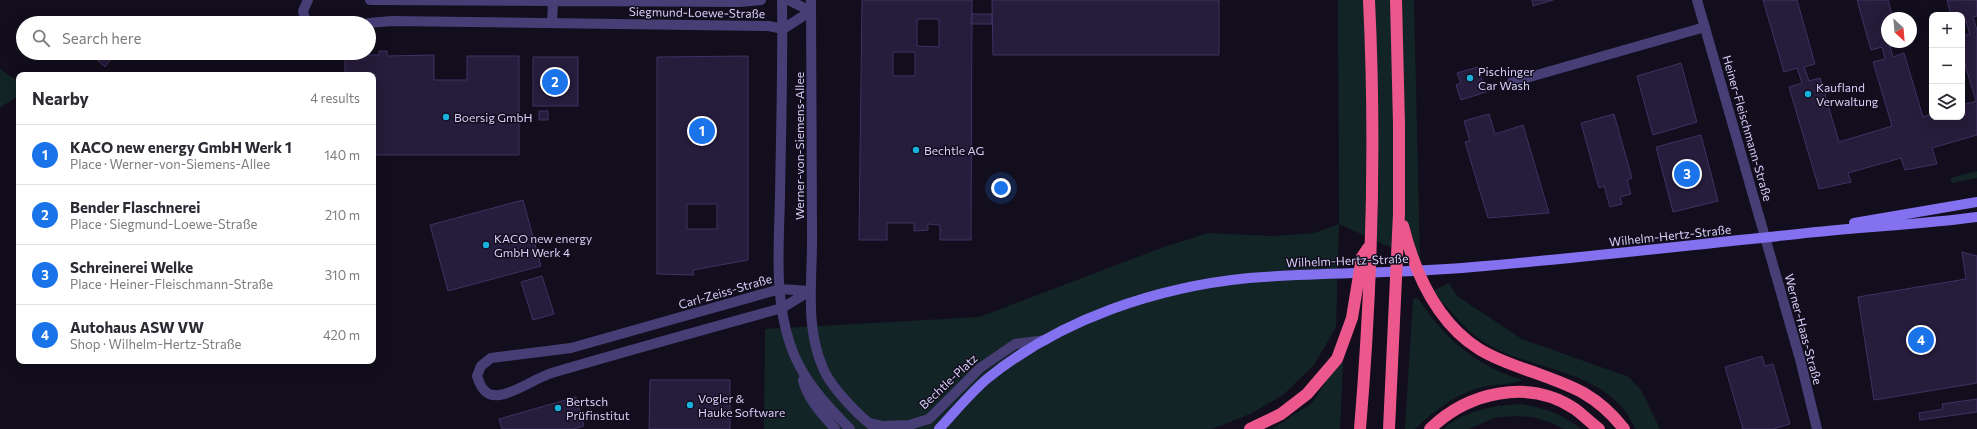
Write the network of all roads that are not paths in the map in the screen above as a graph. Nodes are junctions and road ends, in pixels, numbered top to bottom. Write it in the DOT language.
graph roads {
  1 [pos="308,0"];
  2 [pos="370,0"];
  3 [pos="762,0"];
  4 [pos="782,0"];
  5 [pos="788,0"];
  6 [pos="811,0"];
  7 [pos="1370,0"];
  8 [pos="1396,0"];
  9 [pos="1697,0"];
  10 [pos="553,1"];
  11 [pos="811,11"];
  12 [pos="304,16"];
  13 [pos="376,22"];
  14 [pos="552,23"];
  15 [pos="1705,27"];
  16 [pos="782,29"];
  17 [pos="1512,82"];
  18 [pos="1975,202"];
  19 [pos="1977,218"];
  20 [pos="1799,233"];
  21 [pos="1765,237"];
  22 [pos="1403,252"];
  23 [pos="1363,288"];
  24 [pos="780,289"];
  25 [pos="810,291"];
  26 [pos="782,308"];
  27 [pos="1046,340"];
  28 [pos="571,348"];
  29 [pos="576,366"];
  30 [pos="801,370"];
  31 [pos="865,421"];
  32 [pos="835,429"];
  33 [pos="850,429"];
  34 [pos="876,429"];
  35 [pos="939,429"];
  36 [pos="1250,429"];
  37 [pos="1360,429"];
  38 [pos="1389,429"];
  39 [pos="1430,429"];
  40 [pos="1599,429"];
  41 [pos="1624,429"];
  42 [pos="1817,429"];
  1 -- 12 [label="street"];
  2 -- 10 [label="street, Siegmund-Loewe-Straße"];
  3 -- 10 [label="street, Siegmund-Loewe-Straße"];
  4 -- 16 [label="street, Werner-von-Siemens-Allee"];
  5 -- 11 [label="street"];
  6 -- 11 [label="street, Werner-von-Siemens-Allee"];
  7 -- 23 [label="highway"];
  8 -- 22 [label="highway"];
  9 -- 15 [label="street, Heiner-Fleischmann-Straße"];
  10 -- 14 [label="street"];
  11 -- 16 [label="street"];
  11 -- 25 [label="street, Werner-von-Siemens-Allee"];
  13 -- 14 [label="street, Siegmund-Loewe-Straße"];
  14 -- 16 [label="street, Siegmund-Loewe-Straße"];
  15 -- 17 [label="street"];
  15 -- 21 [label="street, Heiner-Fleischmann-Straße"];
  16 -- 24 [label="street, Werner-von-Siemens-Allee"];
  18 -- 20 [label="main road, Wilhelm-Hertz-Straße"];
  19 -- 20 [label="main road, Wilhelm-Hertz-Straße"];
  20 -- 21 [label="main road, Wilhelm-Hertz-Straße"];
  21 -- 27 [label="main road, Wilhelm-Hertz-Straße"];
  21 -- 42 [label="street, Werner-Haas-Straße"];
  22 -- 38 [label="highway"];
  22 -- 41 [label="highway"];
  23 -- 36 [label="highway"];
  23 -- 37 [label="highway"];
  24 -- 25 [label="street, Carl-Zeiss-Straße"];
  24 -- 26 [label="street"];
  24 -- 28 [label="street, Carl-Zeiss-Straße"];
  25 -- 26 [label="street, Carl-Zeiss-Straße"];
  25 -- 31 [label="street"];
  26 -- 29 [label="street, Carl-Zeiss-Straße"];
  26 -- 30 [label="street"];
  27 -- 31 [label="street, Bechtle-Platz"];
  27 -- 35 [label="main road, Wilhelm-Hertz-Straße"];
  28 -- 29 [label="street"];
  28 -- 29 [label="street, Carl-Zeiss-Straße"];
  30 -- 32 [label="street"];
  30 -- 33 [label="street"];
  31 -- 34 [label="street"];
  39 -- 40 [label="highway"];
}
